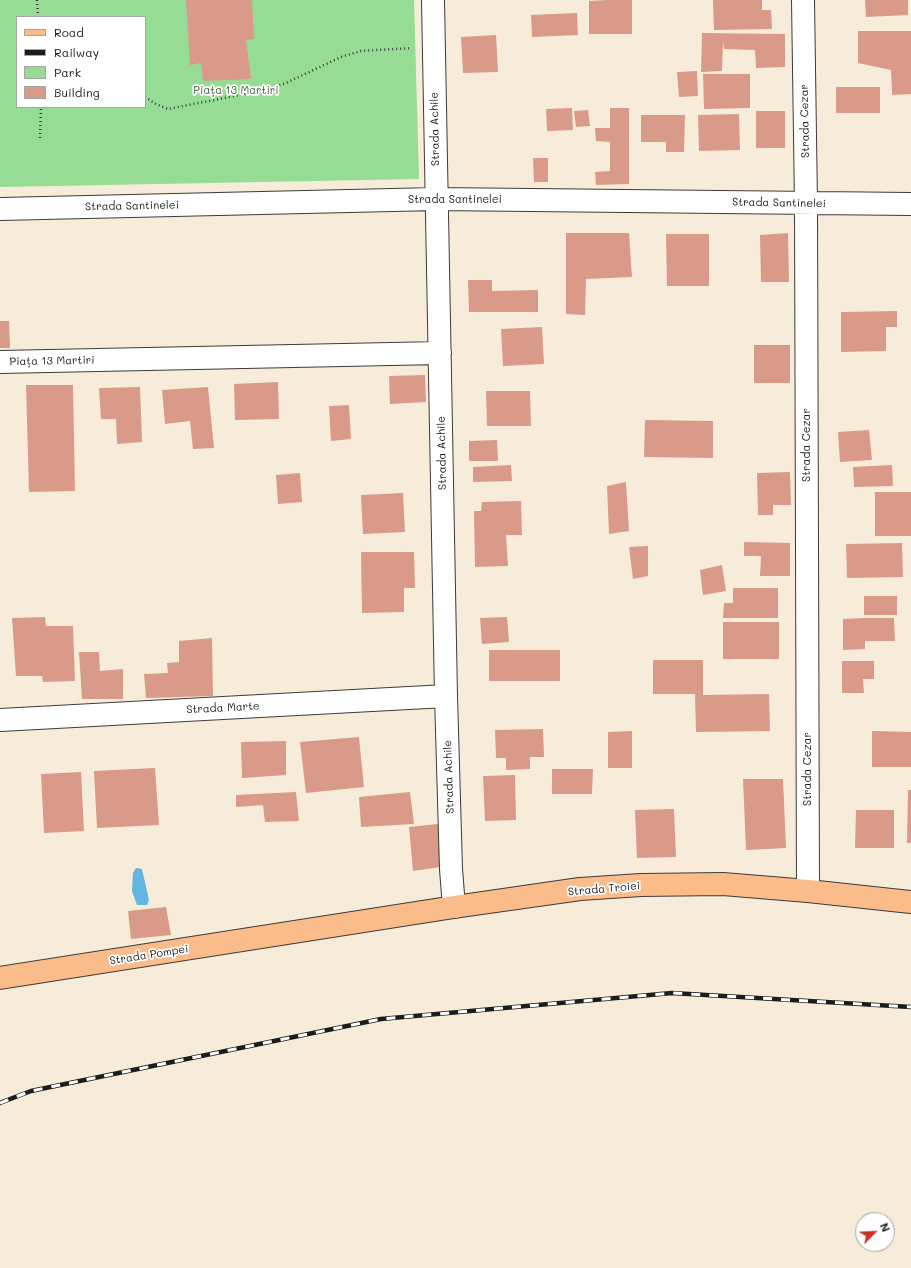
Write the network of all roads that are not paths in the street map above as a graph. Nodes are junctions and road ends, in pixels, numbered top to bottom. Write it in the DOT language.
graph roads {
  1 [pos="433,0"];
  2 [pos="803,0"];
  3 [pos="436,199"];
  4 [pos="806,203"];
  5 [pos="911,204"];
  6 [pos="0,209"];
  7 [pos="440,353"];
  8 [pos="0,362"];
  9 [pos="446,696"];
  10 [pos="0,720"];
  11 [pos="808,891"];
  12 [pos="911,902"];
  13 [pos="454,907"];
  14 [pos="299,932"];
  15 [pos="0,978"];
  1 -- 3 [label="street, Strada Achile"];
  2 -- 4 [label="street, Strada Cezar"];
  3 -- 4 [label="street, Strada Santinelei"];
  3 -- 6 [label="street, Strada Santinelei"];
  3 -- 7 [label="street, Strada Achile"];
  4 -- 5 [label="street, Strada Santinelei"];
  4 -- 11 [label="street, Strada Cezar"];
  7 -- 8 [label="street, Piața 13 Martiri"];
  7 -- 9 [label="street, Strada Achile"];
  9 -- 10 [label="street, Strada Marte"];
  9 -- 13 [label="street, Strada Achile"];
  11 -- 12 [label="main road, Strada Troiei"];
  11 -- 13 [label="main road, Strada Troiei"];
  13 -- 14 [label="main road, Strada Troiei"];
  14 -- 15 [label="main road, Strada Pompei"];
}
